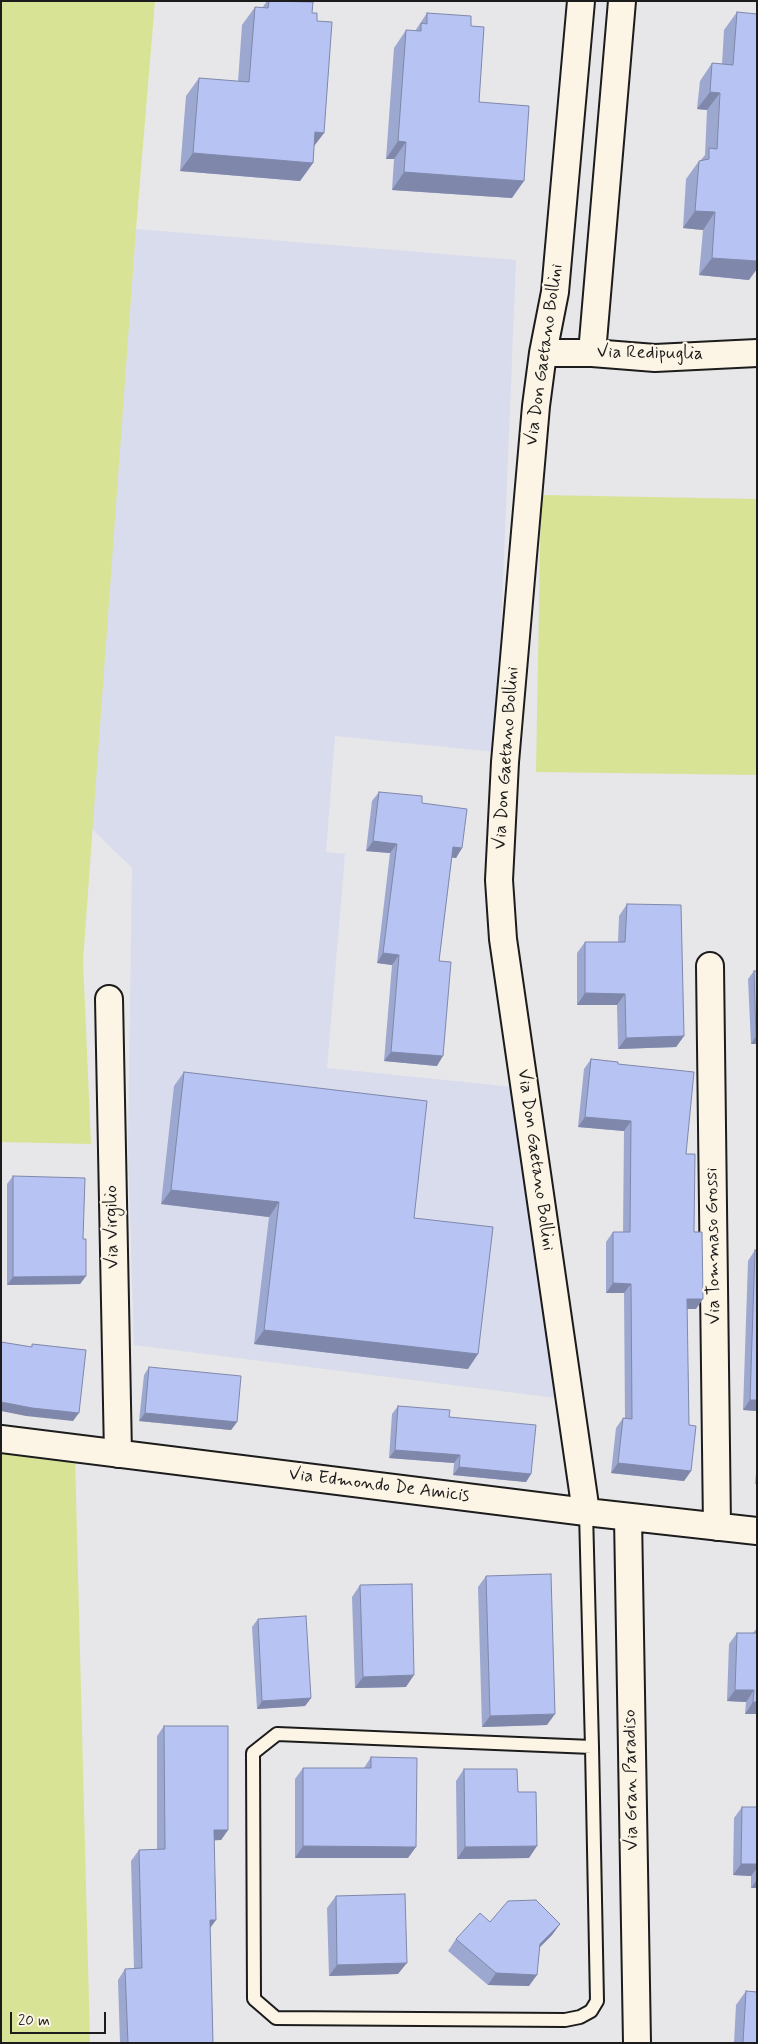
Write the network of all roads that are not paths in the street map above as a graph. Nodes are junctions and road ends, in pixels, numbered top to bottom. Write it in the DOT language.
graph roads {
  1 [pos="581,1"];
  2 [pos="622,1"];
  3 [pos="757,352"];
  4 [pos="543,353"];
  5 [pos="592,353"];
  6 [pos="710,966"];
  7 [pos="109,999"];
  8 [pos="1,1439"];
  9 [pos="118,1454"];
  10 [pos="586,1512"];
  11 [pos="628,1517"];
  12 [pos="717,1527"];
  13 [pos="757,1531"];
  14 [pos="592,1747"];
  15 [pos="637,2043"];
  1 -- 4 [label="street, Via Don Gaetano Bollini"];
  2 -- 5 [label="street"];
  3 -- 5 [label="street, Via Redipuglia"];
  4 -- 5 [label="street, Via Redipuglia"];
  4 -- 10 [label="street, Via Don Gaetano Bollini"];
  6 -- 12 [label="street, Via Tommaso Grossi"];
  7 -- 9 [label="street, Via Virgilio"];
  8 -- 9 [label="street, Via Edmondo De Amicis"];
  9 -- 10 [label="street, Via Edmondo De Amicis"];
  10 -- 11 [label="street, Via Edmondo De Amicis"];
  10 -- 14 [label="lane"];
  11 -- 12 [label="street, Via Edmondo De Amicis"];
  11 -- 15 [label="street, Via Gran Paradiso"];
  12 -- 13 [label="street, Via Edmondo De Amicis"];
  14 -- 14 [label="lane"];
}
